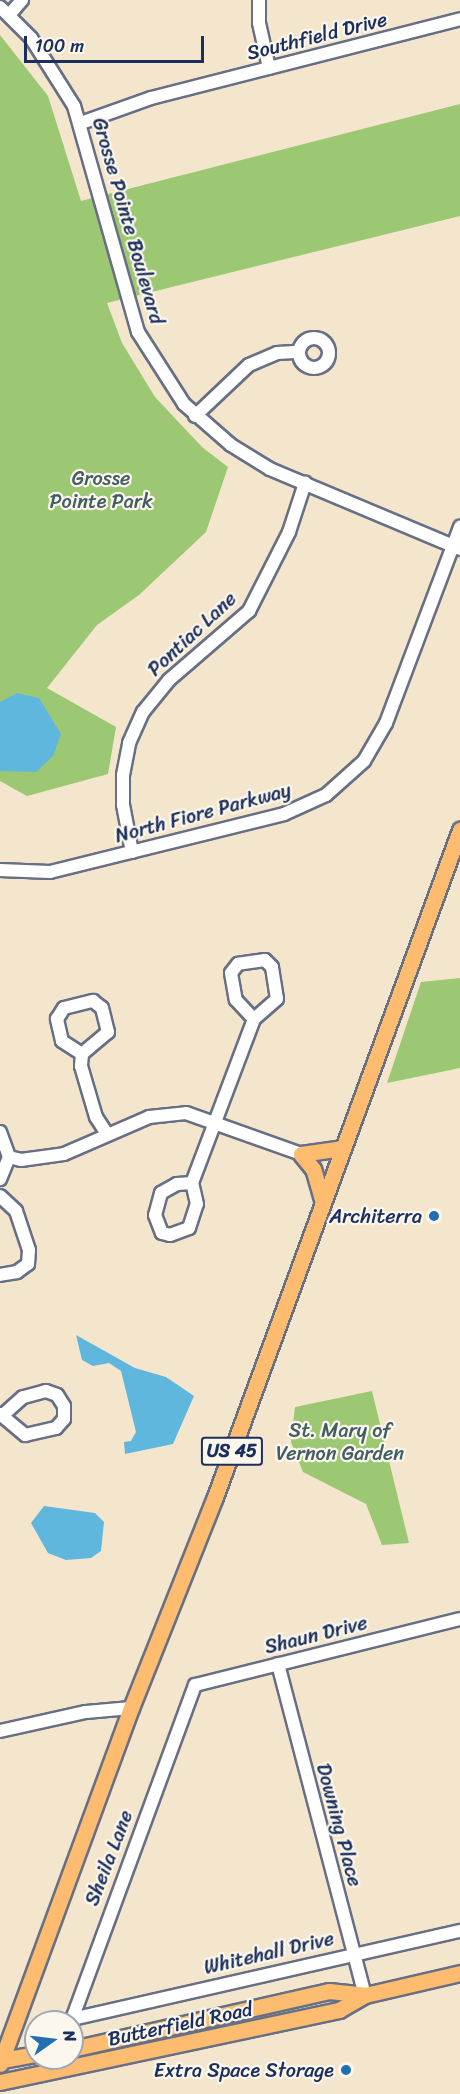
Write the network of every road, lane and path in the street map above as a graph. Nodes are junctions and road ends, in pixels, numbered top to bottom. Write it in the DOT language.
graph roads {
  1 [pos="22,0"];
  2 [pos="259,0"];
  3 [pos="4,11"];
  4 [pos="460,19"];
  5 [pos="269,68"];
  6 [pos="81,123"];
  7 [pos="299,352"];
  8 [pos="195,416"];
  9 [pos="305,483"];
  10 [pos="460,527"];
  11 [pos="458,545"];
  12 [pos="460,830"];
  13 [pos="132,852"];
  14 [pos="0,870"];
  15 [pos="254,1019"];
  16 [pos="82,1054"];
  17 [pos="216,1124"];
  18 [pos="0,1132"];
  19 [pos="107,1134"];
  20 [pos="342,1148"];
  21 [pos="301,1154"];
  22 [pos="9,1157"];
  23 [pos="0,1179"];
  24 [pos="192,1183"];
  25 [pos="0,1196"];
  26 [pos="323,1203"];
  27 [pos="0,1275"];
  28 [pos="2,1414"];
  29 [pos="460,1619"];
  30 [pos="278,1664"];
  31 [pos="190,1699"];
  32 [pos="131,1708"];
  33 [pos="0,1731"];
  34 [pos="460,1931"];
  35 [pos="353,1954"];
  36 [pos="460,1973"];
  37 [pos="365,1995"];
  38 [pos="86,2015"];
  39 [pos="84,2046"];
  40 [pos="24,2057"];
  41 [pos="1,2062"];
  42 [pos="0,2082"];
  1 -- 3 [label="street"];
  2 -- 5 [label="street"];
  3 -- 6 [label="street, Grosse Pointe Boulevard"];
  4 -- 5 [label="street, Southfield Drive"];
  5 -- 6 [label="street, Southfield Drive"];
  6 -- 8 [label="street, Grosse Pointe Boulevard"];
  7 -- 8 [label="street"];
  8 -- 9 [label="street, Grosse Pointe Boulevard"];
  9 -- 11 [label="street, Grosse Pointe Boulevard"];
  9 -- 13 [label="street, Pontiac Lane"];
  10 -- 11 [label="street, North Fiore Parkway"];
  11 -- 13 [label="street, North Fiore Parkway"];
  12 -- 20 [label="main road, US 45"];
  13 -- 14 [label="street, North Fiore Parkway"];
  15 -- 15 [label="street"];
  15 -- 17 [label="street"];
  16 -- 16 [label="street"];
  16 -- 19 [label="street"];
  17 -- 19 [label="street"];
  17 -- 21 [label="street"];
  17 -- 24 [label="street"];
  18 -- 22 [label="street"];
  19 -- 22 [label="street"];
  20 -- 21 [label="main road"];
  20 -- 26 [label="main road, US 45"];
  21 -- 26 [label="main road"];
  22 -- 23 [label="street"];
  24 -- 24 [label="street"];
  25 -- 27 [label="street"];
  26 -- 32 [label="main road, US 45"];
  28 -- 28 [label="street"];
  29 -- 30 [label="street, Shaun Drive"];
  30 -- 31 [label="street, Shaun Drive"];
  30 -- 35 [label="street, Downing Place"];
  31 -- 38 [label="street, Sheila Lane"];
  32 -- 33 [label="street"];
  32 -- 41 [label="main road, US 45"];
  34 -- 35 [label="street, Whitehall Drive"];
  35 -- 37 [label="street, Downing Place"];
  35 -- 38 [label="street, Whitehall Drive"];
  36 -- 37 [label="main road, Butterfield Road"];
  37 -- 39 [label="main road, Butterfield Road"];
  37 -- 42 [label="main road, Butterfield Road"];
  40 -- 41 [label="main road"];
}
